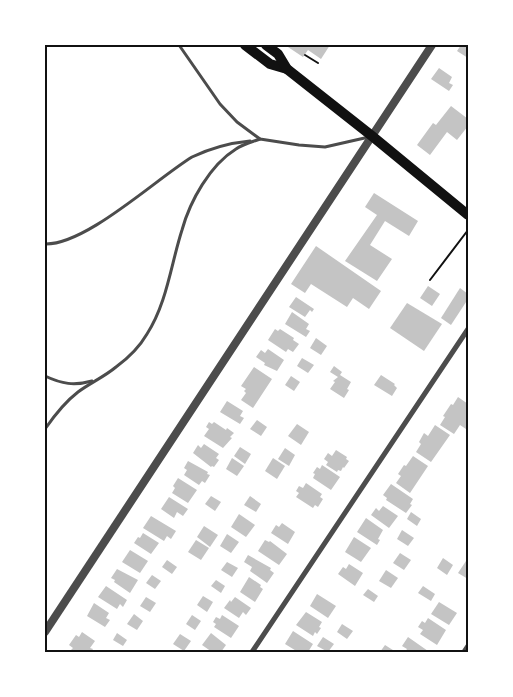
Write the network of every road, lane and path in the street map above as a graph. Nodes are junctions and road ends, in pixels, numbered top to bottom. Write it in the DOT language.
graph roads {
  1 [pos="179,45"];
  2 [pos="245,45"];
  3 [pos="266,45"];
  4 [pos="432,45"];
  5 [pos="305,55"];
  6 [pos="318,63"];
  7 [pos="287,69"];
  8 [pos="372,136"];
  9 [pos="260,139"];
  10 [pos="468,215"];
  11 [pos="468,230"];
  12 [pos="45,244"];
  13 [pos="430,280"];
  14 [pos="468,329"];
  15 [pos="45,376"];
  16 [pos="94,381"];
  17 [pos="45,429"];
  18 [pos="45,632"];
  19 [pos="468,646"];
  20 [pos="252,652"];
  21 [pos="464,652"];
  1 -- 9 [label="lane"];
  2 -- 7 [label="main road"];
  3 -- 7 [label="main road"];
  4 -- 8 [label="street"];
  5 -- 6 [label="path"];
  7 -- 8 [label="main road"];
  8 -- 9 [label="lane"];
  8 -- 10 [label="main road"];
  8 -- 18 [label="street"];
  9 -- 12 [label="lane"];
  9 -- 16 [label="lane"];
  11 -- 13 [label="path"];
  14 -- 20 [label="street"];
  15 -- 16 [label="lane"];
  16 -- 17 [label="lane"];
  19 -- 21 [label="street"];
}
